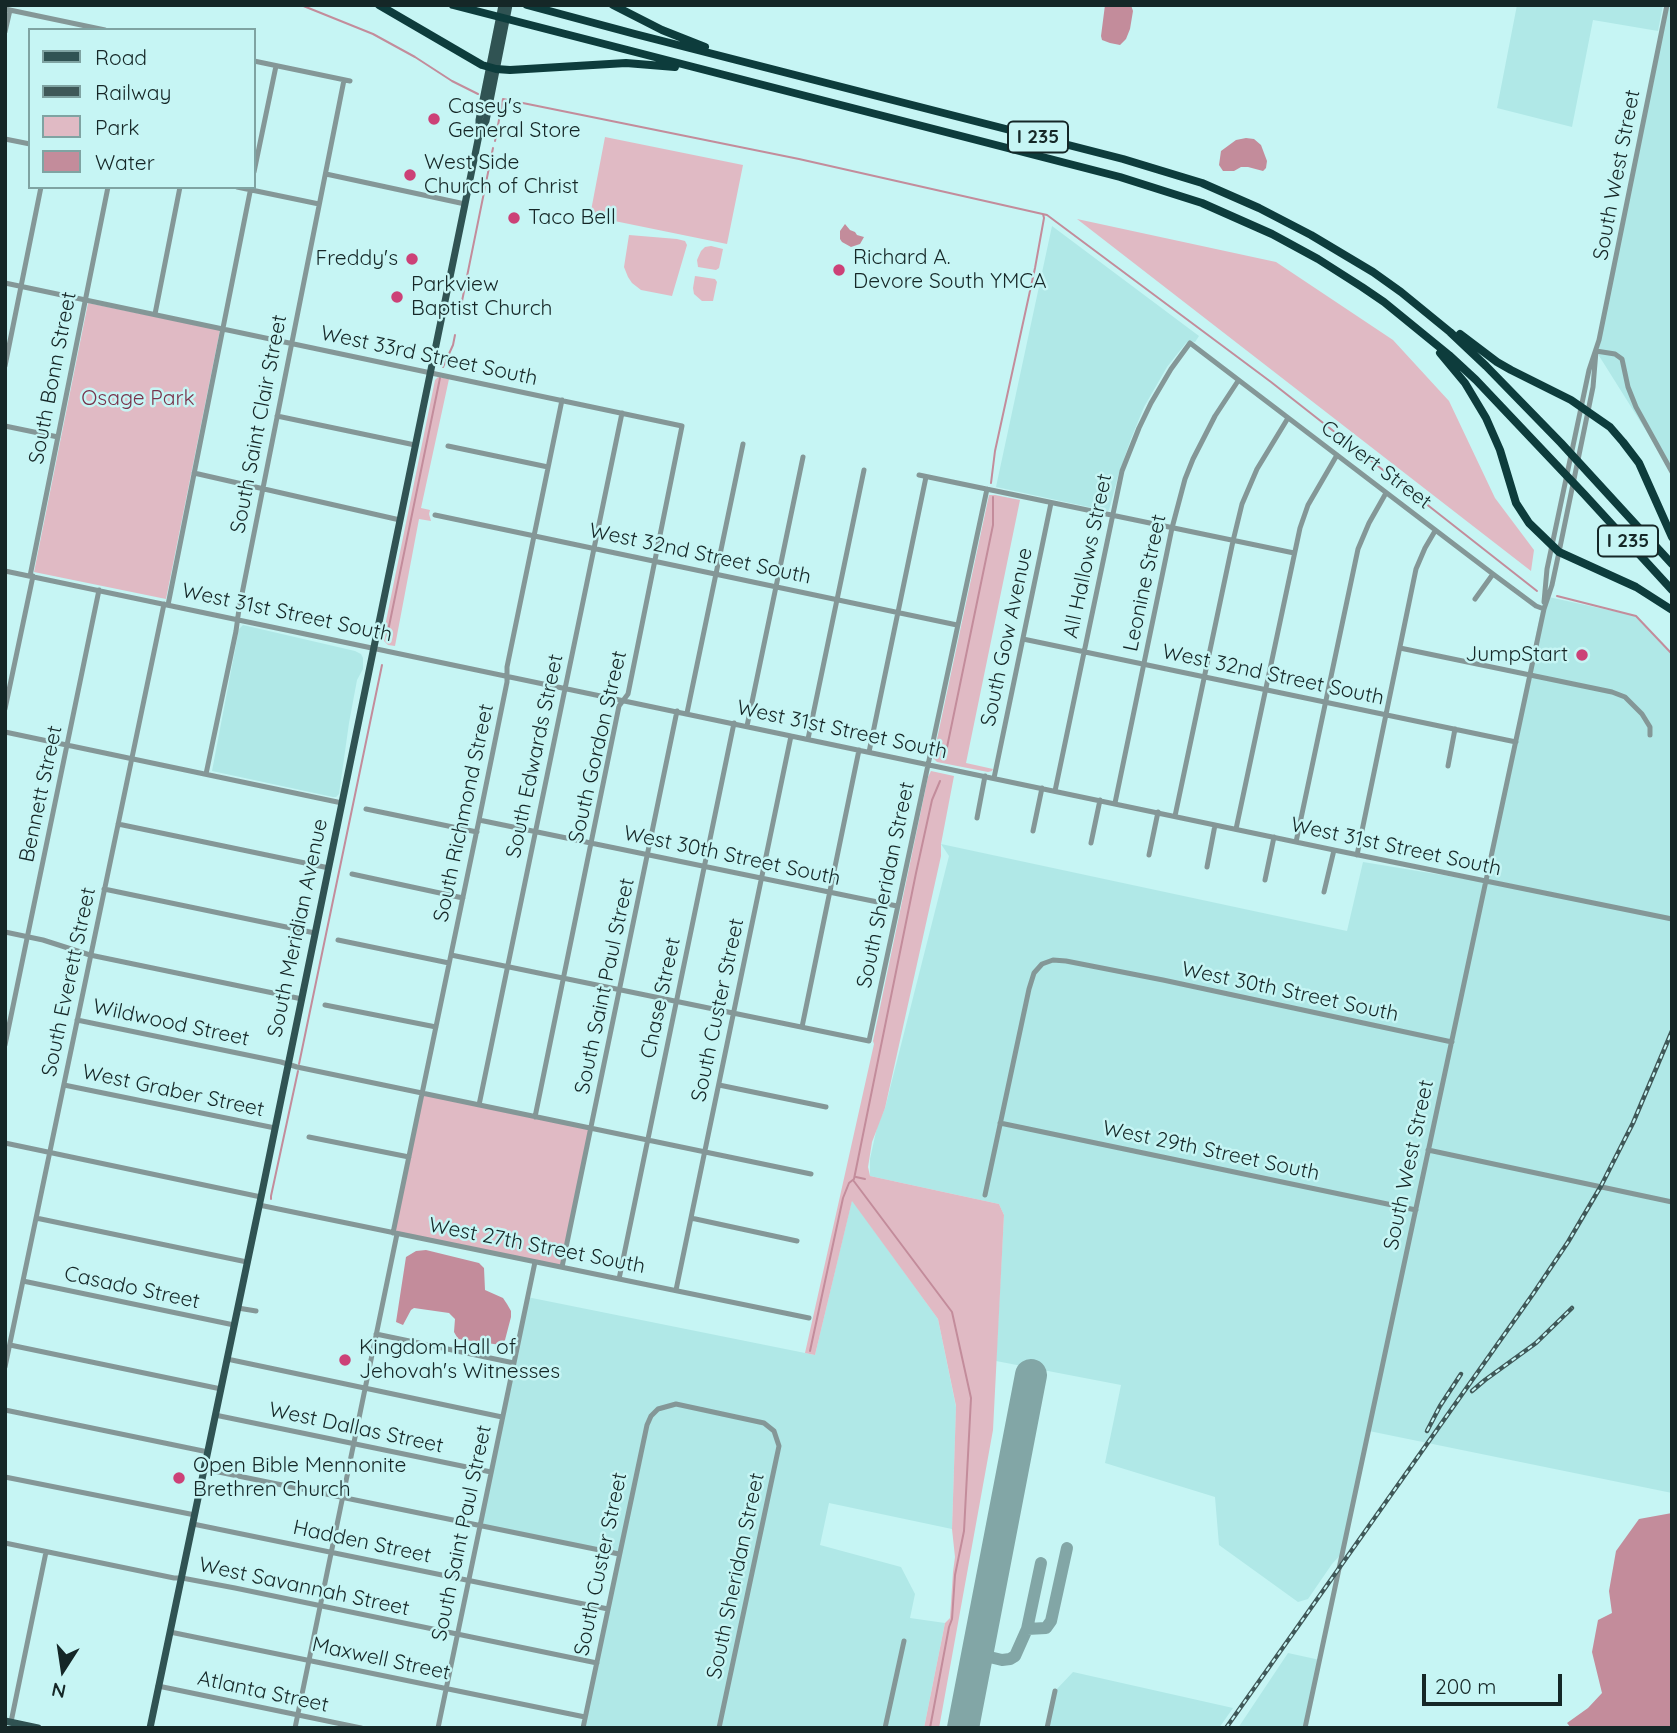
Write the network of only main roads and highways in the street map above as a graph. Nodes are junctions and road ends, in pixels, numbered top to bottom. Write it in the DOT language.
graph roads {
  1 [pos="379,5"];
  2 [pos="453,5"];
  3 [pos="502,5"];
  4 [pos="509,5"];
  5 [pos="527,5"];
  6 [pos="613,5"];
  7 [pos="734,59"];
  8 [pos="493,68"];
  9 [pos="713,73"];
  10 [pos="1401,292"];
  11 [pos="1414,325"];
  12 [pos="1672,537"];
  13 [pos="1672,564"];
  14 [pos="1672,590"];
  15 [pos="1672,610"];
  16 [pos="8,1721"];
  17 [pos="38,1728"];
  18 [pos="150,1728"];
  1 -- 8 [label="highway"];
  2 -- 9 [label="highway, I 235"];
  3 -- 8 [label="main road, South Meridian Avenue"];
  4 -- 8 [label="main road, South Meridian Avenue"];
  5 -- 7 [label="highway, I 235"];
  6 -- 7 [label="highway"];
  7 -- 10 [label="highway, I 235"];
  8 -- 9 [label="highway"];
  8 -- 18 [label="main road, South Meridian Avenue"];
  9 -- 11 [label="highway, I 235"];
  10 -- 12 [label="highway"];
  10 -- 13 [label="highway, I 235"];
  11 -- 14 [label="highway, I 235"];
  11 -- 15 [label="highway"];
  16 -- 17 [label="main road"];
}
